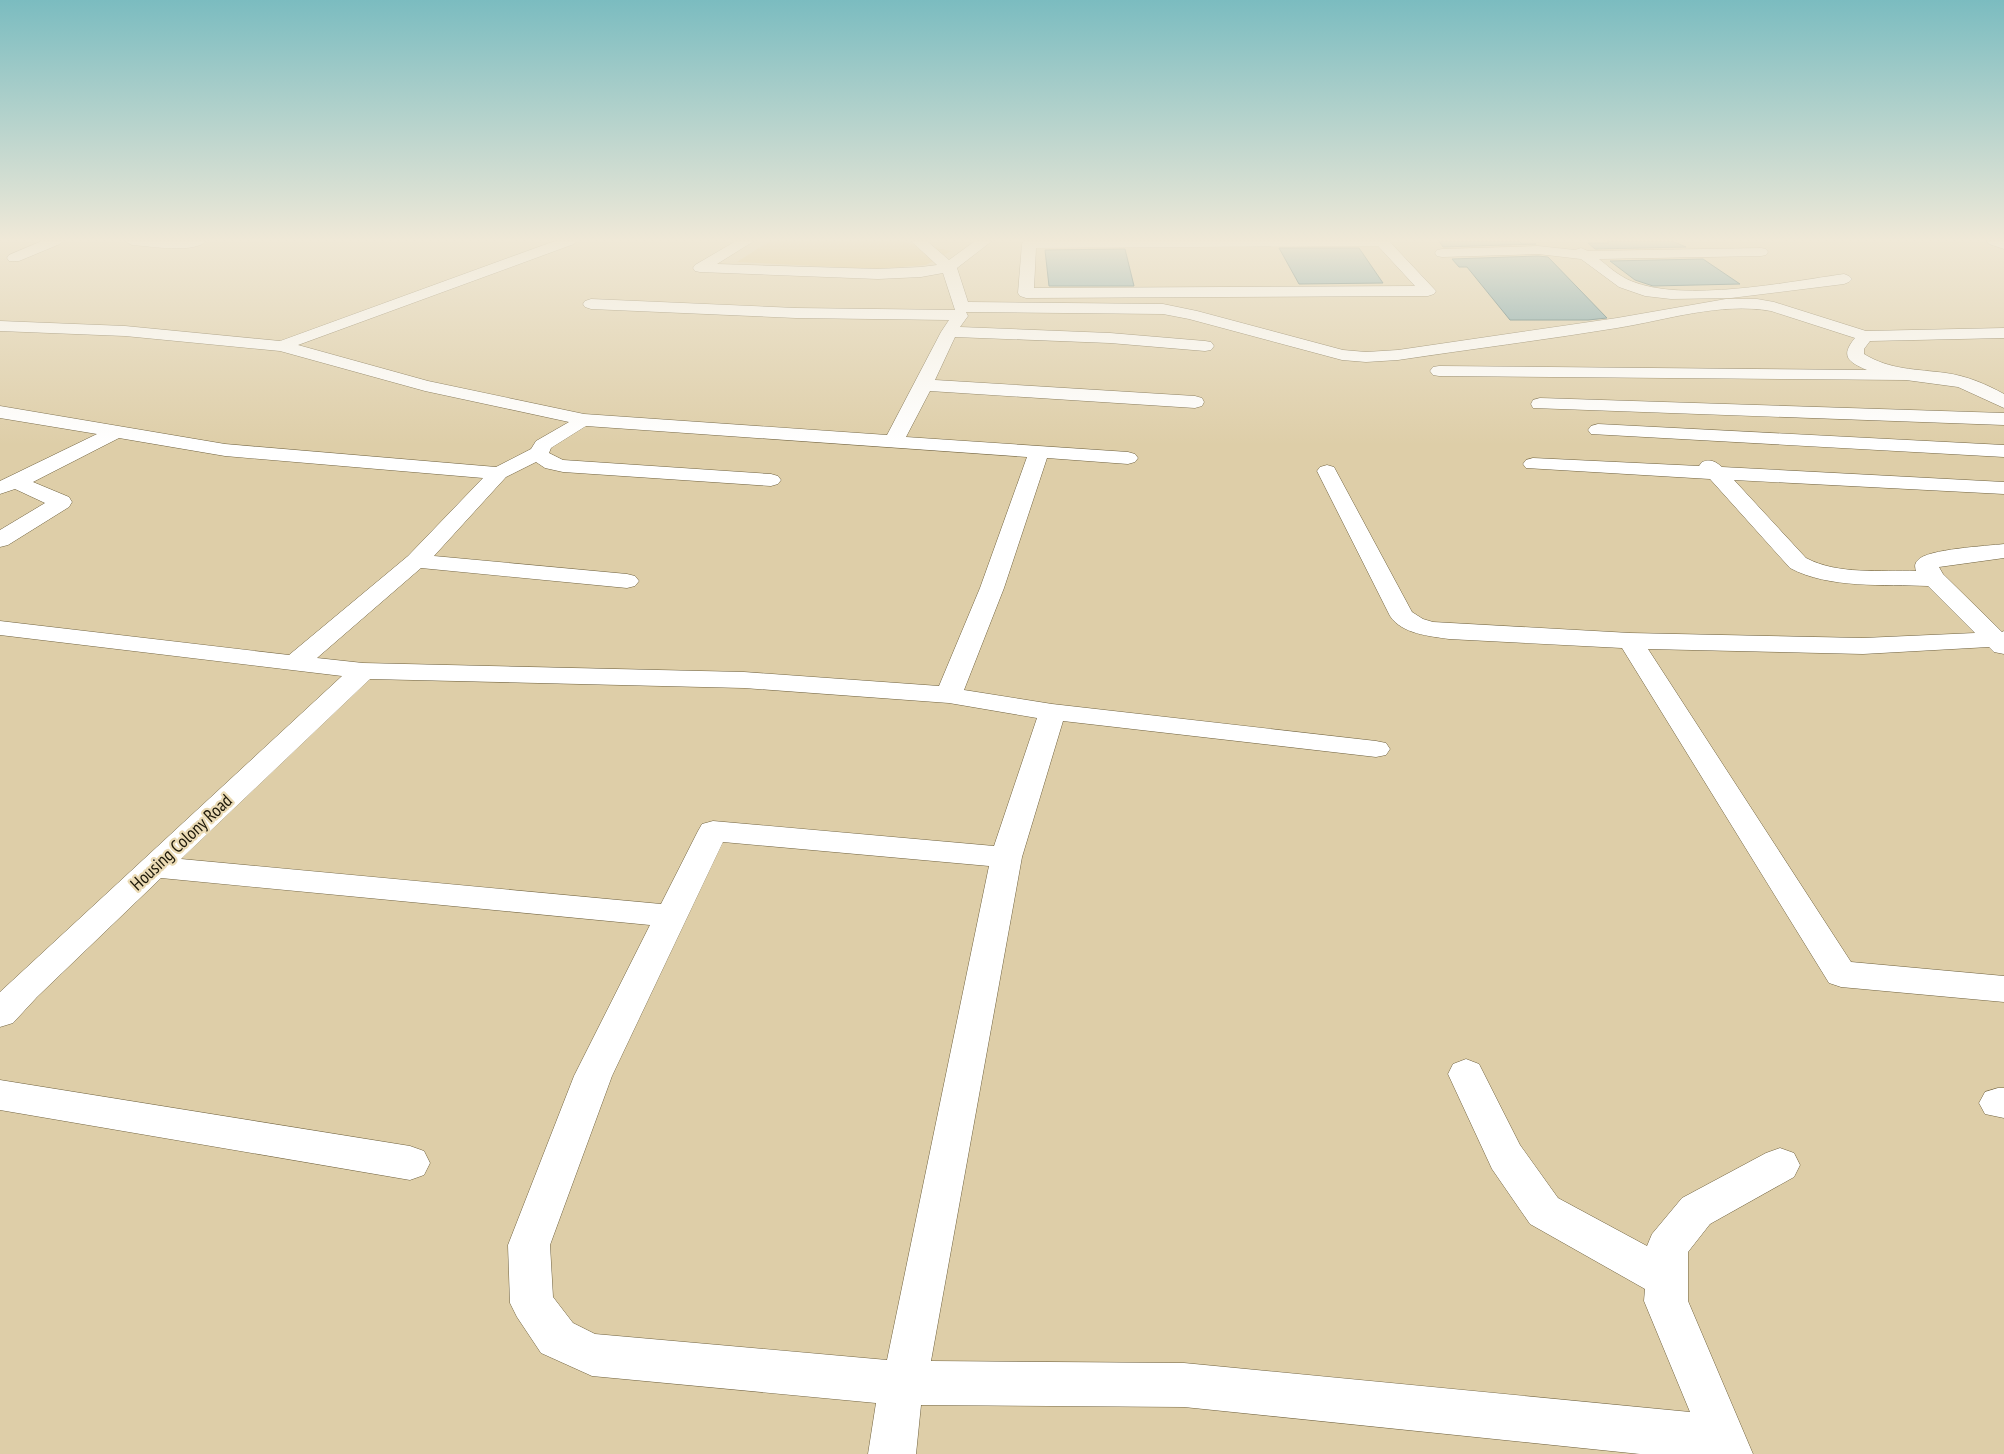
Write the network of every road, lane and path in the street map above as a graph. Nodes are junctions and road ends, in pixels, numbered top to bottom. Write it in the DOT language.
graph roads {
  1 [pos="383,309"];
  2 [pos="690,309"];
  3 [pos="1148,309"];
  4 [pos="1698,309"];
  5 [pos="1780,309"];
  6 [pos="0,326"];
  7 [pos="949,332"];
  8 [pos="2004,333"];
  9 [pos="1865,336"];
  10 [pos="281,346"];
  11 [pos="1205,346"];
  12 [pos="1439,371"];
  13 [pos="1901,376"];
  14 [pos="924,385"];
  15 [pos="1195,402"];
  16 [pos="2004,402"];
  17 [pos="1540,404"];
  18 [pos="0,412"];
  19 [pos="2004,419"];
  20 [pos="581,420"];
  21 [pos="1598,430"];
  22 [pos="116,432"];
  23 [pos="1683,434"];
  24 [pos="894,441"];
  25 [pos="1039,451"];
  26 [pos="2004,451"];
  27 [pos="539,453"];
  28 [pos="1128,458"];
  29 [pos="1533,464"];
  30 [pos="1327,471"];
  31 [pos="499,473"];
  32 [pos="1716,473"];
  33 [pos="771,480"];
  34 [pos="8,485"];
  35 [pos="2004,488"];
  36 [pos="0,540"];
  37 [pos="2004,551"];
  38 [pos="416,561"];
  39 [pos="1935,579"];
  40 [pos="627,581"];
  41 [pos="0,628"];
  42 [pos="1630,641"];
  43 [pos="2001,642"];
  44 [pos="295,664"];
  45 [pos="363,671"];
  46 [pos="949,695"];
  47 [pos="1052,712"];
  48 [pos="1376,749"];
  49 [pos="1006,857"];
  50 [pos="154,867"];
  51 [pos="671,916"];
  52 [pos="2004,990"];
  53 [pos="0,1014"];
  54 [pos="1466,1074"];
  55 [pos="0,1095"];
  56 [pos="410,1163"];
  57 [pos="1780,1165"];
  58 [pos="1667,1279"];
  59 [pos="901,1383"];
  60 [pos="1726,1447"];
  61 [pos="892,1454"];
  1 -- 10 [label="street"];
  2 -- 7 [label="street"];
  3 -- 4 [label="street"];
  5 -- 9 [label="street"];
  6 -- 10 [label="street"];
  7 -- 11 [label="street"];
  7 -- 14 [label="street"];
  8 -- 9 [label="street"];
  9 -- 13 [label="street"];
  10 -- 20 [label="street"];
  12 -- 13 [label="street"];
  13 -- 16 [label="street"];
  14 -- 15 [label="street"];
  14 -- 24 [label="street"];
  17 -- 19 [label="street"];
  18 -- 22 [label="street"];
  20 -- 24 [label="street"];
  20 -- 27 [label="street"];
  21 -- 23 [label="street"];
  22 -- 31 [label="street"];
  22 -- 34 [label="street"];
  23 -- 26 [label="street"];
  23 -- 32 [label="street"];
  24 -- 25 [label="street"];
  25 -- 28 [label="street"];
  25 -- 46 [label="street"];
  27 -- 31 [label="street"];
  27 -- 33 [label="street"];
  29 -- 32 [label="street"];
  30 -- 42 [label="street"];
  31 -- 38 [label="street"];
  32 -- 35 [label="street"];
  32 -- 39 [label="street"];
  34 -- 36 [label="street"];
  37 -- 39 [label="street"];
  38 -- 40 [label="street"];
  38 -- 44 [label="street"];
  39 -- 43 [label="street"];
  41 -- 44 [label="street"];
  42 -- 43 [label="street"];
  42 -- 52 [label="street"];
  44 -- 45 [label="street"];
  45 -- 46 [label="street"];
  45 -- 50 [label="street, Housing Colony Road"];
  46 -- 47 [label="street"];
  47 -- 48 [label="street"];
  47 -- 49 [label="street"];
  49 -- 51 [label="street"];
  49 -- 59 [label="street"];
  50 -- 51 [label="street"];
  50 -- 53 [label="street, Housing Colony Road"];
  51 -- 59 [label="street"];
  54 -- 58 [label="street"];
  55 -- 56 [label="street"];
  57 -- 58 [label="street"];
  58 -- 60 [label="street"];
  59 -- 60 [label="street"];
  59 -- 61 [label="street"];
}
